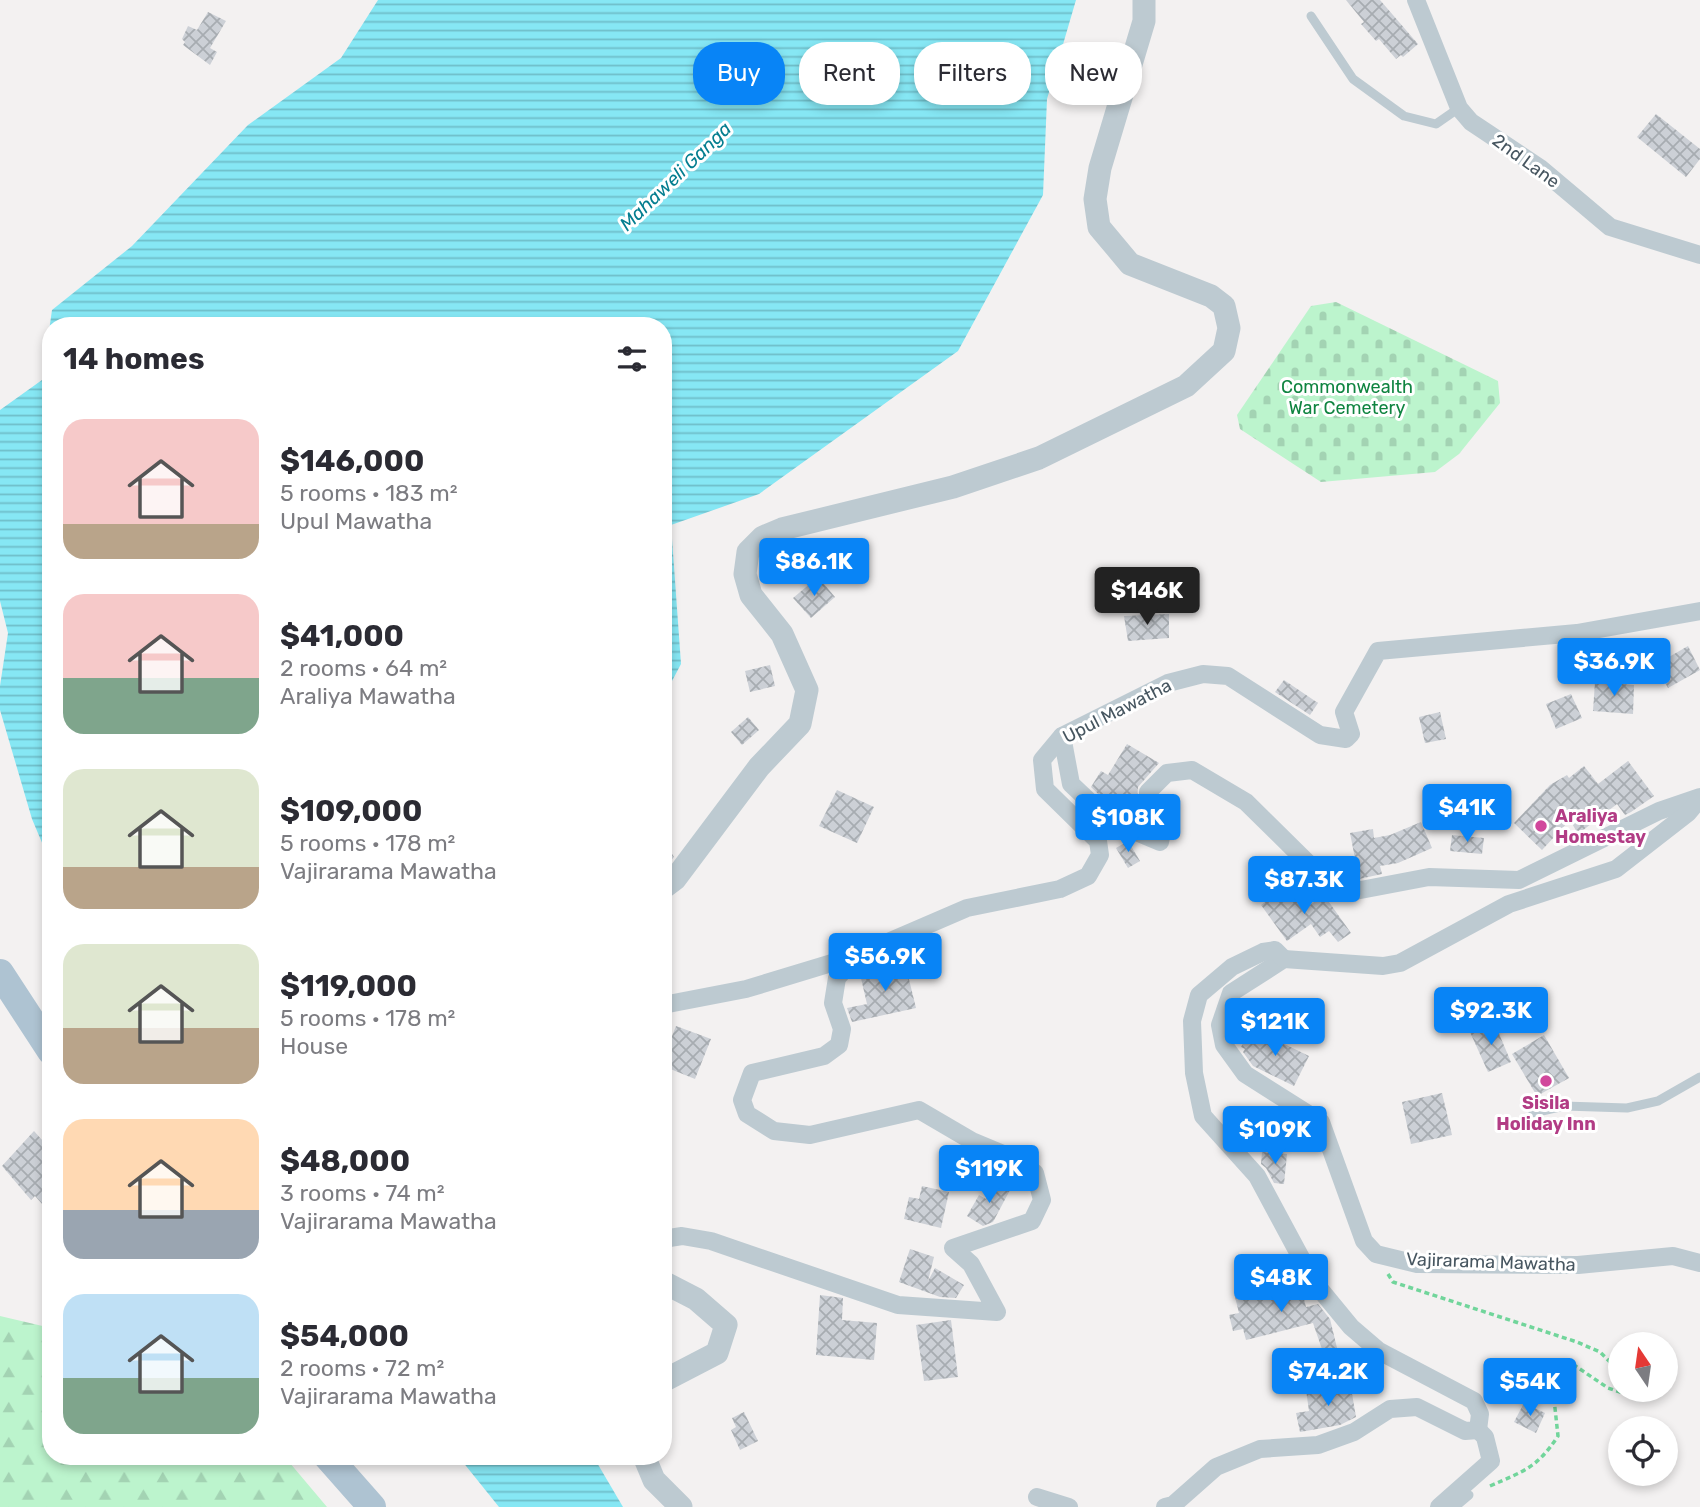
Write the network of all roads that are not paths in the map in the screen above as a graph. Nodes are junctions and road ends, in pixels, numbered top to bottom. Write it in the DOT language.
graph roads {
  1 [pos="1144,0"];
  2 [pos="1416,0"];
  3 [pos="1311,16"];
  4 [pos="1459,108"];
  5 [pos="1700,255"];
  6 [pos="1700,611"];
  7 [pos="1062,736"];
  8 [pos="1700,798"];
  9 [pos="672,882"];
  10 [pos="858,954"];
  11 [pos="1284,959"];
  12 [pos="0,973"];
  13 [pos="672,1003"];
  14 [pos="42,1037"];
  15 [pos="1700,1077"];
  16 [pos="1533,1113"];
  17 [pos="672,1238"];
  18 [pos="1700,1264"];
  19 [pos="672,1286"];
  20 [pos="672,1376"];
  21 [pos="1478,1430"];
  22 [pos="335,1465"];
  23 [pos="648,1465"];
  24 [pos="1469,1495"];
  25 [pos="1037,1497"];
  26 [pos="372,1507"];
  27 [pos="681,1507"];
  28 [pos="1069,1507"];
  29 [pos="1165,1507"];
  30 [pos="1439,1507"];
  31 [pos="1455,1507"];
  1 -- 9 [label="street"];
  2 -- 4 [label="street, 2nd Lane"];
  3 -- 4 [label="lane"];
  4 -- 5 [label="street, 2nd Lane"];
  6 -- 7 [label="street, Upul Mawatha"];
  7 -- 8 [label="street"];
  7 -- 10 [label="street, Upul Mawatha"];
  8 -- 11 [label="street"];
  10 -- 13 [label="street, Upul Mawatha"];
  10 -- 17 [label="street"];
  11 -- 18 [label="street, Vajirarama Mawatha"];
  11 -- 21 [label="street"];
  12 -- 14 [label="main road"];
  15 -- 16 [label="lane"];
  19 -- 20 [label="street"];
  21 -- 29 [label="street"];
  21 -- 30 [label="street"];
  22 -- 26 [label="main road"];
  23 -- 27 [label="street"];
  24 -- 31 [label="lane"];
  25 -- 28 [label="street"];
}
